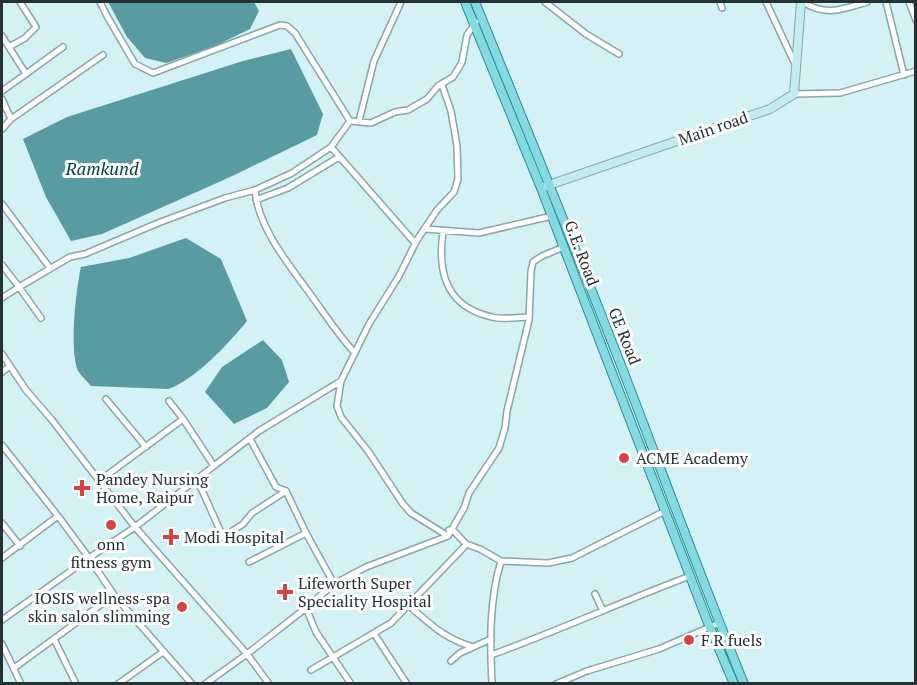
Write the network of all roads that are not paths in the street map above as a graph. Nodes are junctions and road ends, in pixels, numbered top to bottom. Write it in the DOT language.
graph roads {
  1 [pos="20,2"];
  2 [pos="100,2"];
  3 [pos="401,2"];
  4 [pos="465,2"];
  5 [pos="474,2"];
  6 [pos="548,2"];
  7 [pos="766,2"];
  8 [pos="802,2"];
  9 [pos="867,2"];
  10 [pos="886,2"];
  11 [pos="911,3"];
  12 [pos="478,20"];
  13 [pos="915,20"];
  14 [pos="2,36"];
  15 [pos="9,47"];
  16 [pos="63,47"];
  17 [pos="619,54"];
  18 [pos="104,55"];
  19 [pos="797,68"];
  20 [pos="915,71"];
  21 [pos="26,74"];
  22 [pos="904,75"];
  23 [pos="442,85"];
  24 [pos="2,91"];
  25 [pos="795,94"];
  26 [pos="2,99"];
  27 [pos="11,119"];
  28 [pos="350,120"];
  29 [pos="359,122"];
  30 [pos="2,129"];
  31 [pos="331,147"];
  32 [pos="339,157"];
  33 [pos="545,186"];
  34 [pos="255,190"];
  35 [pos="256,200"];
  36 [pos="2,204"];
  37 [pos="552,216"];
  38 [pos="425,229"];
  39 [pos="443,232"];
  40 [pos="415,243"];
  41 [pos="564,247"];
  42 [pos="2,265"];
  43 [pos="50,268"];
  44 [pos="19,287"];
  45 [pos="2,298"];
  46 [pos="529,317"];
  47 [pos="41,318"];
  48 [pos="355,353"];
  49 [pos="2,354"];
  50 [pos="10,366"];
  51 [pos="2,372"];
  52 [pos="341,381"];
  53 [pos="106,399"];
  54 [pos="169,401"];
  55 [pos="183,419"];
  56 [pos="250,439"];
  57 [pos="2,445"];
  58 [pos="146,447"];
  59 [pos="214,466"];
  60 [pos="197,479"];
  61 [pos="99,481"];
  62 [pos="286,491"];
  63 [pos="665,511"];
  64 [pos="58,516"];
  65 [pos="2,523"];
  66 [pos="135,526"];
  67 [pos="452,530"];
  68 [pos="441,532"];
  69 [pos="306,533"];
  70 [pos="448,536"];
  71 [pos="20,546"];
  72 [pos="464,547"];
  73 [pos="2,558"];
  74 [pos="89,558"];
  75 [pos="501,561"];
  76 [pos="249,562"];
  77 [pos="690,576"];
  78 [pos="334,584"];
  79 [pos="595,594"];
  80 [pos="114,595"];
  81 [pos="409,606"];
  82 [pos="306,608"];
  83 [pos="603,611"];
  84 [pos="2,620"];
  85 [pos="719,622"];
  86 [pos="709,626"];
  87 [pos="375,635"];
  88 [pos="54,639"];
  89 [pos="491,639"];
  90 [pos="2,644"];
  91 [pos="473,647"];
  92 [pos="163,652"];
  93 [pos="247,654"];
  94 [pos="491,655"];
  95 [pos="333,658"];
  96 [pos="451,661"];
  97 [pos="14,668"];
  98 [pos="312,670"];
  99 [pos="734,680"];
  100 [pos="21,684"];
  101 [pos="76,684"];
  102 [pos="118,684"];
  103 [pos="192,684"];
  104 [pos="205,684"];
  105 [pos="268,684"];
  106 [pos="351,684"];
  107 [pos="407,684"];
  108 [pos="492,684"];
  109 [pos="556,684"];
  110 [pos="744,684"];
  1 -- 15 [label="street"];
  2 -- 28 [label="street"];
  3 -- 29 [label="street"];
  4 -- 12 [label="main road"];
  5 -- 12 [label="main road, GE Road"];
  6 -- 17 [label="street"];
  7 -- 19 [label="street"];
  8 -- 9 [label="street"];
  8 -- 19 [label="street"];
  10 -- 22 [label="street"];
  11 -- 13 [label="street"];
  12 -- 23 [label="street"];
  12 -- 33 [label="main road, GE Road"];
  14 -- 15 [label="street"];
  15 -- 21 [label="street"];
  16 -- 21 [label="street"];
  18 -- 27 [label="street"];
  19 -- 25 [label="street"];
  20 -- 22 [label="street"];
  21 -- 24 [label="street"];
  22 -- 25 [label="street"];
  23 -- 29 [label="street"];
  23 -- 38 [label="street"];
  25 -- 33 [label="street, Main road"];
  26 -- 27 [label="street"];
  27 -- 30 [label="street"];
  28 -- 29 [label="street"];
  28 -- 31 [label="street"];
  31 -- 32 [label="street"];
  31 -- 34 [label="street"];
  32 -- 35 [label="street"];
  32 -- 40 [label="street"];
  33 -- 37 [label="main road, G.E. Road"];
  33 -- 85 [label="main road, GE Road"];
  34 -- 35 [label="street"];
  34 -- 43 [label="street"];
  35 -- 48 [label="street"];
  36 -- 43 [label="street"];
  37 -- 39 [label="street"];
  37 -- 41 [label="main road, G.E. Road"];
  38 -- 39 [label="street"];
  38 -- 40 [label="street"];
  39 -- 46 [label="street"];
  40 -- 48 [label="street"];
  41 -- 46 [label="street"];
  41 -- 63 [label="main road, G.E. Road"];
  42 -- 44 [label="street"];
  43 -- 44 [label="street"];
  44 -- 45 [label="street"];
  44 -- 47 [label="street"];
  46 -- 67 [label="street"];
  48 -- 52 [label="street"];
  49 -- 50 [label="street"];
  50 -- 51 [label="street"];
  50 -- 61 [label="street"];
  52 -- 56 [label="street"];
  52 -- 68 [label="street"];
  53 -- 58 [label="street"];
  54 -- 55 [label="street"];
  55 -- 58 [label="street"];
  55 -- 59 [label="street"];
  56 -- 59 [label="street"];
  56 -- 62 [label="street"];
  57 -- 64 [label="street"];
  58 -- 61 [label="street"];
  59 -- 60 [label="street"];
  60 -- 62 [label="street"];
  60 -- 66 [label="street"];
  61 -- 66 [label="street"];
  62 -- 69 [label="street"];
  63 -- 75 [label="street"];
  63 -- 77 [label="main road, G.E. Road"];
  64 -- 71 [label="street"];
  64 -- 74 [label="street"];
  65 -- 71 [label="street"];
  66 -- 74 [label="street"];
  66 -- 93 [label="street"];
  67 -- 68 [label="street"];
  67 -- 70 [label="street"];
  67 -- 75 [label="street"];
  68 -- 70 [label="street"];
  69 -- 76 [label="street"];
  69 -- 78 [label="street"];
  70 -- 78 [label="street"];
  71 -- 73 [label="street"];
  72 -- 81 [label="street"];
  74 -- 80 [label="street"];
  74 -- 84 [label="street"];
  75 -- 89 [label="street"];
  77 -- 83 [label="street"];
  77 -- 86 [label="main road, G.E. Road"];
  78 -- 82 [label="street"];
  79 -- 83 [label="street"];
  80 -- 88 [label="street"];
  80 -- 92 [label="street"];
  81 -- 87 [label="street"];
  81 -- 91 [label="street"];
  82 -- 93 [label="street"];
  82 -- 95 [label="street"];
  83 -- 94 [label="street"];
  85 -- 86 [label="street"];
  85 -- 99 [label="main road, GE Road"];
  86 -- 99 [label="main road, G.E. Road"];
  86 -- 109 [label="street"];
  87 -- 95 [label="street"];
  87 -- 107 [label="street"];
  88 -- 97 [label="street"];
  88 -- 101 [label="street"];
  89 -- 91 [label="street"];
  89 -- 94 [label="street"];
  90 -- 97 [label="street"];
  91 -- 96 [label="street"];
  92 -- 102 [label="street"];
  92 -- 103 [label="street"];
  93 -- 104 [label="street"];
  93 -- 105 [label="street"];
  94 -- 108 [label="street"];
  95 -- 98 [label="street"];
  95 -- 106 [label="street"];
  97 -- 100 [label="street"];
  99 -- 110 [label="main road, GE Road"];
}
